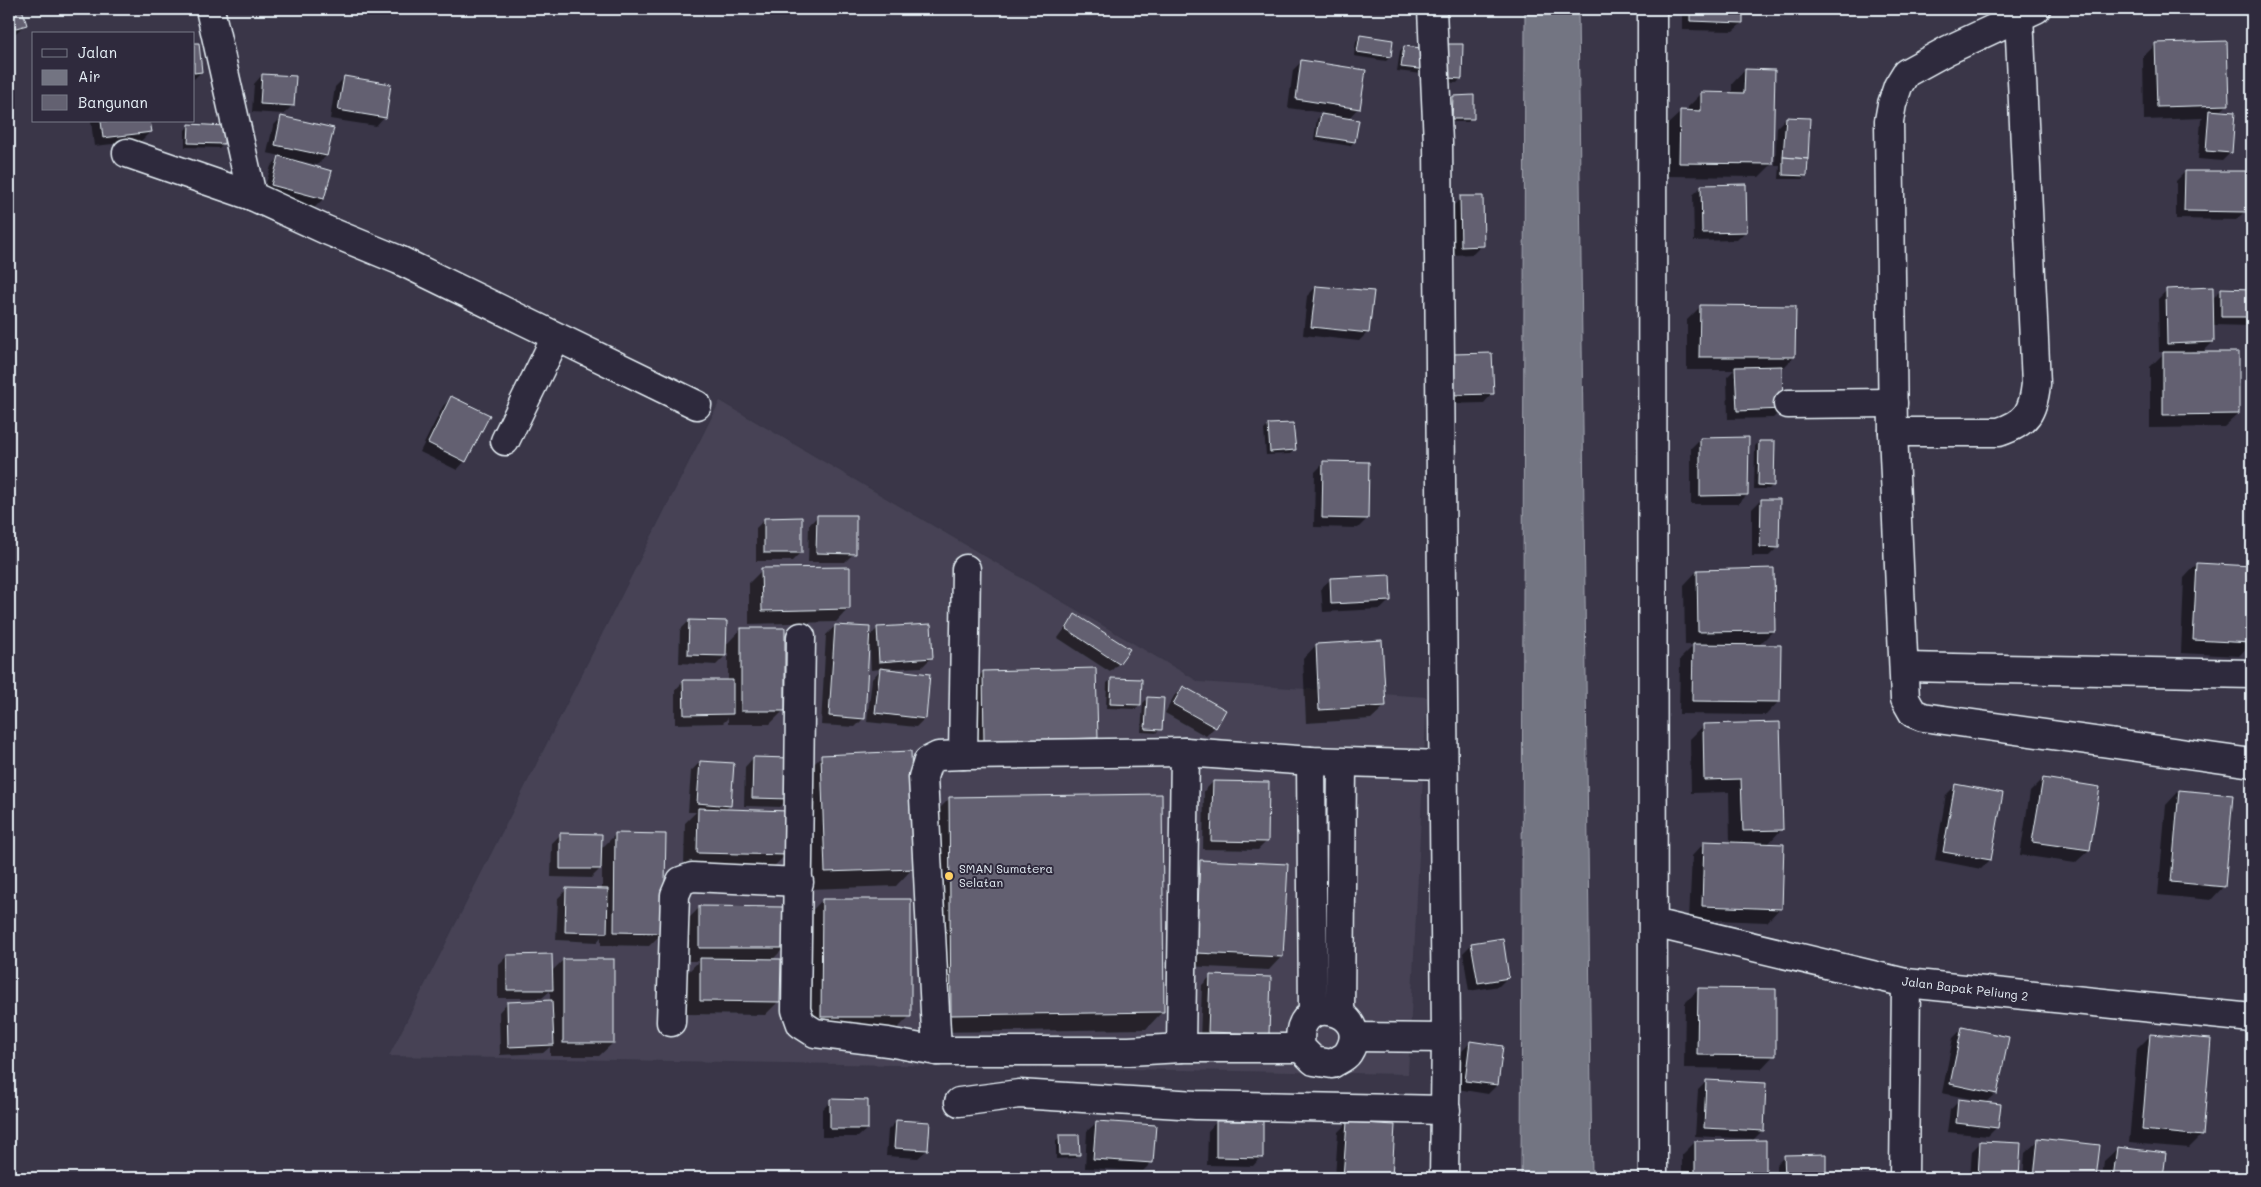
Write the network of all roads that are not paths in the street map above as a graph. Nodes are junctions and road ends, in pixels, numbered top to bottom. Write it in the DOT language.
graph roads {
  1 [pos="210,9"];
  2 [pos="1432,9"];
  3 [pos="1652,9"];
  4 [pos="2027,12"];
  5 [pos="128,152"];
  6 [pos="252,196"];
  7 [pos="556,337"];
  8 [pos="1893,403"];
  9 [pos="1788,404"];
  10 [pos="696,405"];
  11 [pos="1893,432"];
  12 [pos="505,441"];
  13 [pos="966,569"];
  14 [pos="802,636"];
  15 [pos="1905,667"];
  16 [pos="2252,674"];
  17 [pos="1185,752"];
  18 [pos="963,755"];
  19 [pos="1311,761"];
  20 [pos="1342,763"];
  21 [pos="2252,764"];
  22 [pos="1444,765"];
  23 [pos="799,882"];
  24 [pos="1653,922"];
  25 [pos="1906,983"];
  26 [pos="1313,1013"];
  27 [pos="1340,1013"];
  28 [pos="2252,1018"];
  29 [pos="671,1022"];
  30 [pos="1354,1037"];
  31 [pos="1446,1038"];
  32 [pos="1181,1048"];
  33 [pos="1301,1048"];
  34 [pos="937,1051"];
  35 [pos="959,1102"];
  36 [pos="1446,1110"];
  37 [pos="1444,1178"];
  38 [pos="1653,1178"];
  39 [pos="1904,1178"];
  1 -- 6 [label="street"];
  2 -- 22 [label="street"];
  3 -- 24 [label="street"];
  4 -- 8 [label="street"];
  4 -- 11 [label="street"];
  5 -- 6 [label="street"];
  6 -- 7 [label="street"];
  7 -- 10 [label="street"];
  7 -- 12 [label="street"];
  8 -- 9 [label="street"];
  8 -- 11 [label="street"];
  11 -- 15 [label="street"];
  13 -- 18 [label="street"];
  14 -- 23 [label="street"];
  15 -- 16 [label="street"];
  15 -- 21 [label="street"];
  17 -- 18 [label="street"];
  17 -- 19 [label="street"];
  17 -- 32 [label="street"];
  18 -- 34 [label="street"];
  19 -- 20 [label="street"];
  19 -- 26 [label="street"];
  20 -- 22 [label="street"];
  20 -- 27 [label="street"];
  22 -- 31 [label="street"];
  23 -- 29 [label="street"];
  23 -- 34 [label="street"];
  24 -- 25 [label="street, Jalan Bapak Peliung 2"];
  24 -- 38 [label="street"];
  25 -- 28 [label="street, Jalan Bapak Peliung 2"];
  25 -- 39 [label="street"];
  26 -- 27 [label="street"];
  26 -- 33 [label="street"];
  27 -- 30 [label="street"];
  30 -- 31 [label="street"];
  30 -- 33 [label="street"];
  31 -- 36 [label="street"];
  32 -- 33 [label="street"];
  32 -- 34 [label="street"];
  35 -- 36 [label="street"];
  36 -- 37 [label="street"];
}
